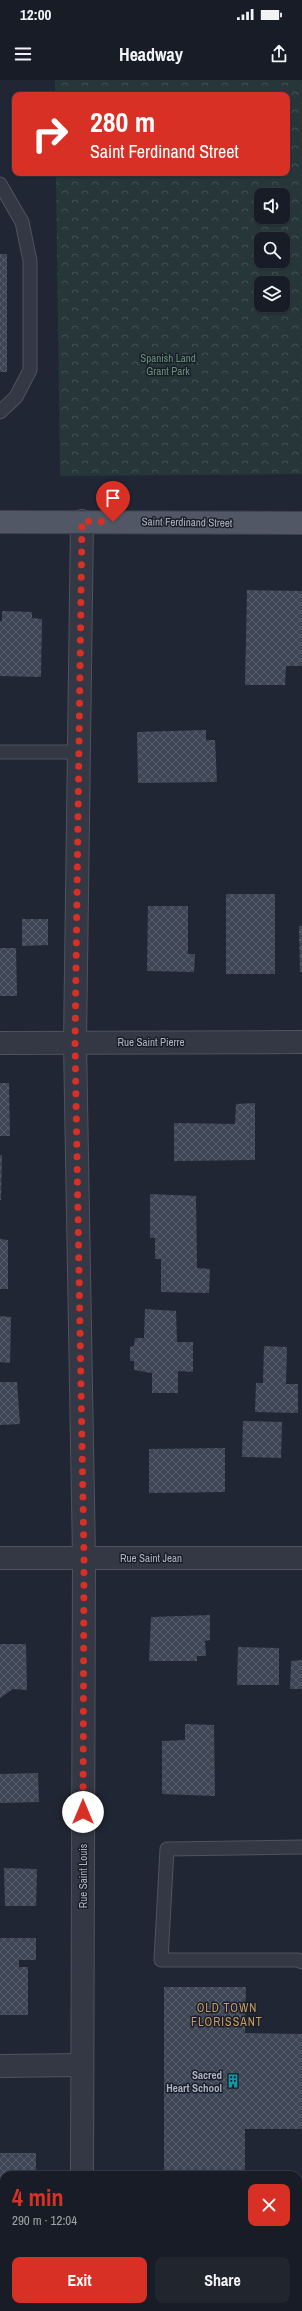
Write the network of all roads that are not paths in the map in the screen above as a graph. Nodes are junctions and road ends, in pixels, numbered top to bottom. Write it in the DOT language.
graph roads {
  1 [pos="0,184"];
  2 [pos="0,412"];
  3 [pos="82,521"];
  4 [pos="0,522"];
  5 [pos="302,524"];
  6 [pos="0,752"];
  7 [pos="79,752"];
  8 [pos="302,1042"];
  9 [pos="0,1043"];
  10 [pos="75,1043"];
  11 [pos="0,1558"];
  12 [pos="84,1558"];
  13 [pos="302,1558"];
  14 [pos="302,1847"];
  15 [pos="301,1959"];
  16 [pos="0,2066"];
  17 [pos="82,2066"];
  18 [pos="82,2171"];
  1 -- 2 [label="lane"];
  3 -- 4 [label="main road, Saint Ferdinand Street"];
  3 -- 5 [label="main road, Saint Ferdinand Street"];
  3 -- 7 [label="street, Rue Saint Louis"];
  6 -- 7 [label="lane"];
  7 -- 10 [label="street, Rue Saint Louis"];
  8 -- 10 [label="street, Rue Saint Pierre"];
  9 -- 10 [label="street, Rue Saint Pierre"];
  10 -- 12 [label="street, Rue Saint Louis"];
  11 -- 12 [label="street, Rue Saint Jean"];
  12 -- 13 [label="street, Rue Saint Jean"];
  12 -- 17 [label="street, Rue Saint Louis"];
  14 -- 15 [label="lane"];
  16 -- 17 [label="street"];
  17 -- 18 [label="street, Rue Saint Louis"];
}
